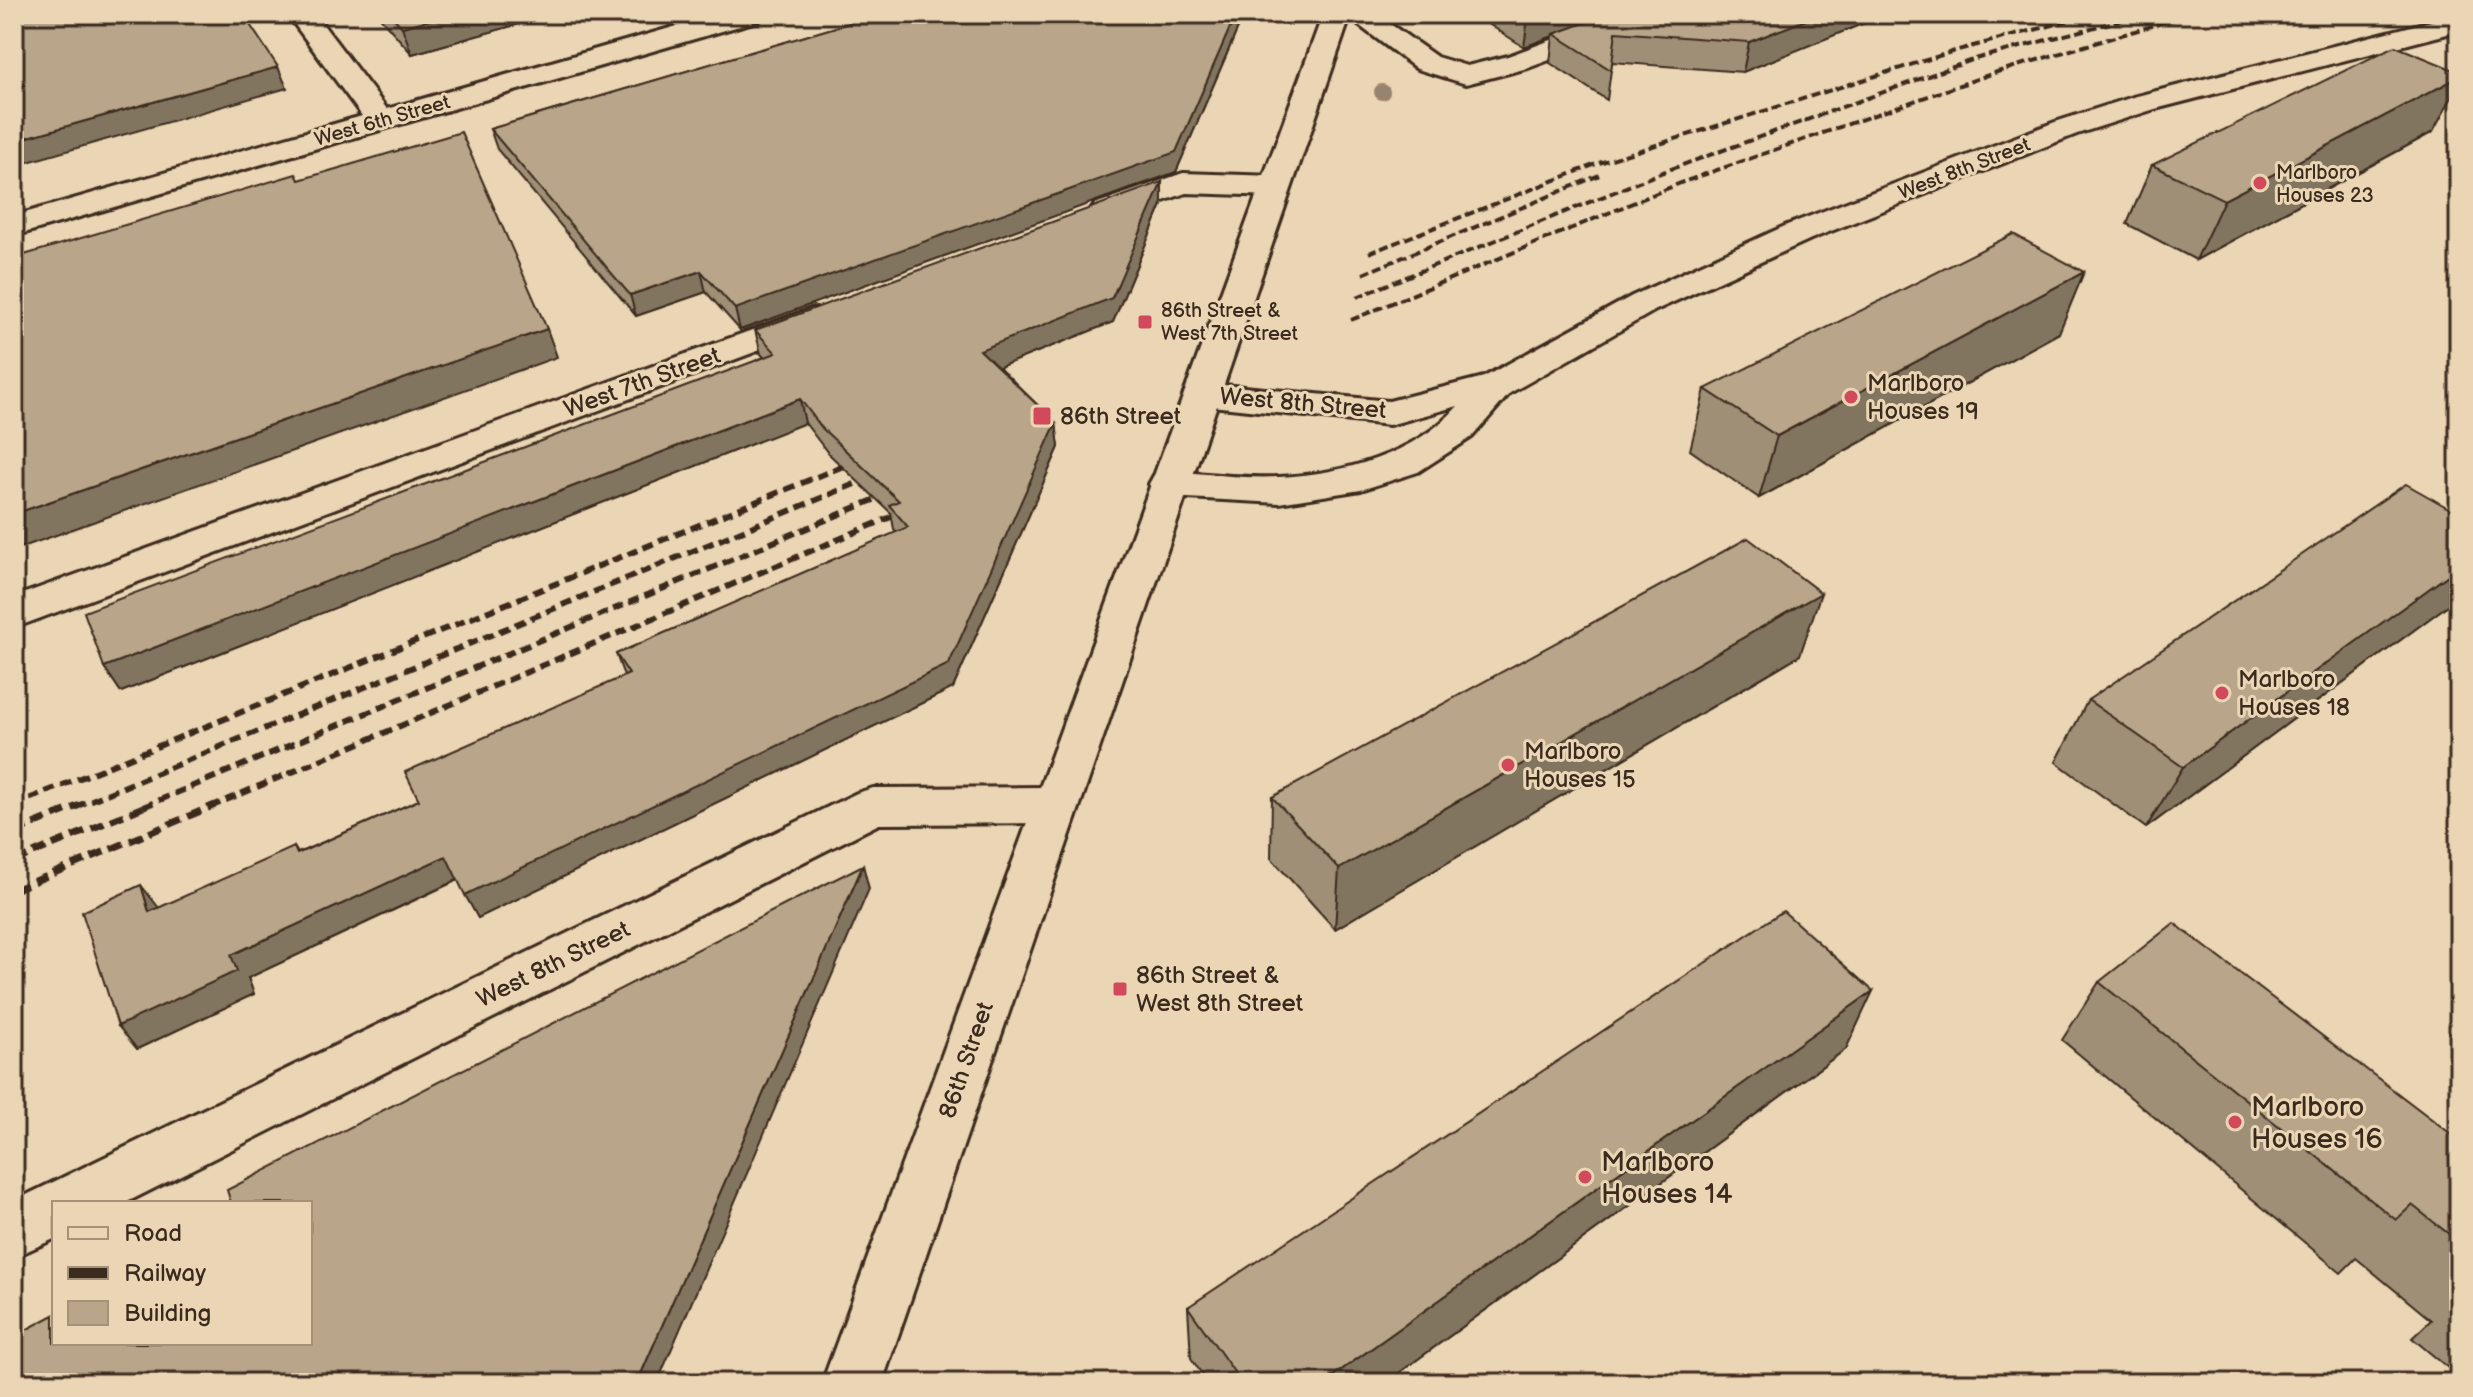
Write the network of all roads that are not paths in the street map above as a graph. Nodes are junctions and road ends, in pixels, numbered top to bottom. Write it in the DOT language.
graph roads {
  1 [pos="301,14"];
  2 [pos="750,14"];
  3 [pos="1337,14"];
  4 [pos="1358,14"];
  5 [pos="1647,14"];
  6 [pos="2459,22"];
  7 [pos="381,121"];
  8 [pos="1275,186"];
  9 [pos="1078,222"];
  10 [pos="14,226"];
  11 [pos="838,310"];
  12 [pos="1497,385"];
  13 [pos="1202,394"];
  14 [pos="1168,484"];
  15 [pos="14,613"];
  16 [pos="1057,805"];
  17 [pos="73,1201"];
  18 [pos="52,1211"];
  19 [pos="14,1230"];
  20 [pos="852,1383"];
  1 -- 7 [label="street"];
  2 -- 7 [label="street, West 6th Street"];
  3 -- 8 [label="street, 86th Street"];
  4 -- 5 [label="street"];
  6 -- 12 [label="street, West 8th Street"];
  7 -- 10 [label="street, West 6th Street"];
  8 -- 9 [label="street"];
  8 -- 13 [label="street, 86th Street"];
  11 -- 15 [label="street, West 7th Street"];
  12 -- 13 [label="street, West 8th Street"];
  12 -- 14 [label="street, West 8th Street"];
  13 -- 14 [label="street, 86th Street"];
  14 -- 16 [label="street, 86th Street"];
  16 -- 17 [label="street, West 8th Street"];
  16 -- 20 [label="street, 86th Street"];
  18 -- 19 [label="street"];
}
